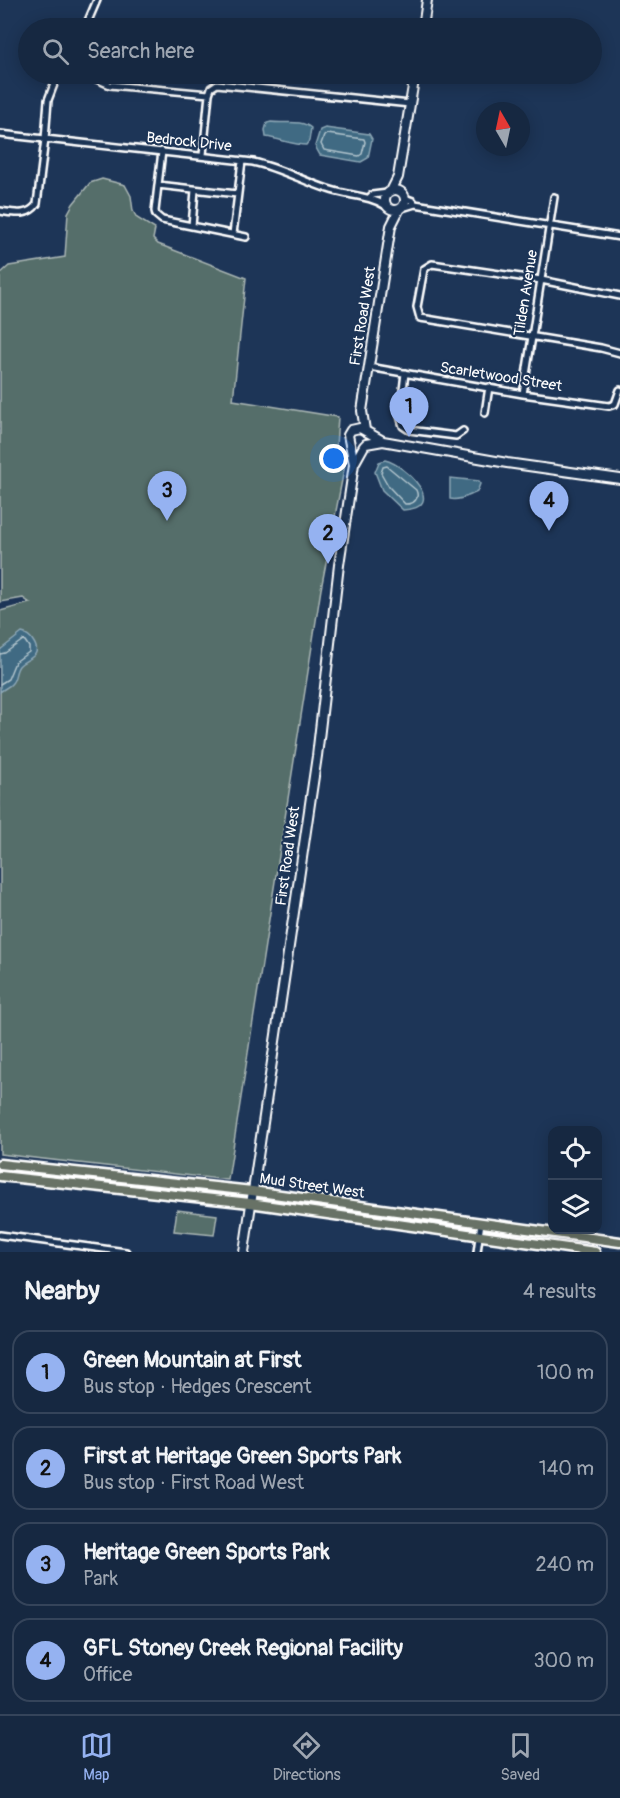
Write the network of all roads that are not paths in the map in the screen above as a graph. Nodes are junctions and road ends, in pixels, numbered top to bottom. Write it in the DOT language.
graph roads {
  1 [pos="97,0"];
  2 [pos="428,0"];
  3 [pos="89,18"];
  4 [pos="425,18"];
  5 [pos="54,84"];
  6 [pos="108,84"];
  7 [pos="413,84"];
  8 [pos="209,94"];
  9 [pos="410,104"];
  10 [pos="0,134"];
  11 [pos="45,139"];
  12 [pos="162,151"];
  13 [pos="203,155"];
  14 [pos="242,160"];
  15 [pos="398,177"];
  16 [pos="158,185"];
  17 [pos="195,190"];
  18 [pos="389,192"];
  19 [pos="237,194"];
  20 [pos="403,195"];
  21 [pos="554,196"];
  22 [pos="369,198"];
  23 [pos="416,204"];
  24 [pos="388,207"];
  25 [pos="400,209"];
  26 [pos="0,211"];
  27 [pos="192,226"];
  28 [pos="391,226"];
  29 [pos="549,226"];
  30 [pos="232,234"];
  31 [pos="246,237"];
  32 [pos="620,237"];
  33 [pos="541,280"];
  34 [pos="620,296"];
  35 [pos="532,337"];
  36 [pos="620,353"];
  37 [pos="369,367"];
  38 [pos="405,374"];
  39 [pos="489,387"];
  40 [pos="620,390"];
  41 [pos="522,393"];
  42 [pos="362,411"];
  43 [pos="484,413"];
  44 [pos="354,428"];
  45 [pos="366,432"];
  46 [pos="463,432"];
  47 [pos="383,441"];
  48 [pos="350,444"];
  49 [pos="365,445"];
  50 [pos="354,464"];
  51 [pos="620,479"];
  52 [pos="0,1164"];
  53 [pos="0,1176"];
  54 [pos="252,1191"];
  55 [pos="250,1203"];
  56 [pos="481,1222"];
  57 [pos="0,1235"];
  58 [pos="479,1235"];
  59 [pos="620,1242"];
  60 [pos="126,1252"];
  61 [pos="244,1252"];
  62 [pos="477,1252"];
  63 [pos="595,1252"];
  1 -- 3 [label="street"];
  2 -- 4 [label="street"];
  5 -- 11 [label="street"];
  6 -- 8 [label="street"];
  7 -- 9 [label="street, First Road West"];
  8 -- 9 [label="street"];
  8 -- 13 [label="street"];
  9 -- 15 [label="street, First Road West"];
  10 -- 11 [label="street, Bedrock Drive"];
  11 -- 12 [label="street, Bedrock Drive"];
  11 -- 26 [label="street"];
  12 -- 13 [label="street, Bedrock Drive"];
  12 -- 16 [label="street"];
  13 -- 14 [label="street, Bedrock Drive"];
  14 -- 19 [label="street"];
  14 -- 22 [label="street, Bedrock Drive"];
  15 -- 18 [label="street, First Road West"];
  15 -- 20 [label="street, First Road West"];
  16 -- 17 [label="street"];
  16 -- 27 [label="street"];
  17 -- 19 [label="street"];
  17 -- 27 [label="street"];
  18 -- 20 [label="street"];
  18 -- 22 [label="street, Bedrock Drive"];
  18 -- 24 [label="street, First Road West"];
  19 -- 30 [label="street"];
  20 -- 23 [label="street"];
  20 -- 25 [label="street, First Road West"];
  21 -- 29 [label="street, Tilden Avenue"];
  22 -- 24 [label="street, Bedrock Drive"];
  23 -- 25 [label="street"];
  23 -- 29 [label="street"];
  24 -- 25 [label="street"];
  24 -- 28 [label="street, First Road West"];
  25 -- 28 [label="street, First Road West"];
  27 -- 30 [label="street"];
  28 -- 37 [label="street, First Road West"];
  29 -- 32 [label="street"];
  29 -- 33 [label="street, Tilden Avenue"];
  30 -- 31 [label="street"];
  33 -- 34 [label="street"];
  33 -- 35 [label="street, Tilden Avenue"];
  33 -- 35 [label="street"];
  35 -- 36 [label="street"];
  35 -- 41 [label="street, Tilden Avenue"];
  37 -- 38 [label="street, Scarletwood Street"];
  37 -- 42 [label="street, First Road West"];
  38 -- 39 [label="street, Scarletwood Street"];
  38 -- 46 [label="street"];
  39 -- 41 [label="street, Scarletwood Street"];
  39 -- 43 [label="street"];
  40 -- 41 [label="street, Scarletwood Street"];
  42 -- 44 [label="street, First Road West"];
  42 -- 45 [label="street, First Road West"];
  44 -- 45 [label="street"];
  44 -- 48 [label="street"];
  45 -- 47 [label="street"];
  45 -- 49 [label="street"];
  47 -- 49 [label="street"];
  47 -- 51 [label="street"];
  48 -- 49 [label="street"];
  48 -- 50 [label="street, First Road West"];
  49 -- 50 [label="street, First Road West"];
  50 -- 54 [label="street, First Road West"];
  52 -- 54 [label="main road, Mud Street West"];
  53 -- 55 [label="main road, Mud Street West"];
  54 -- 55 [label="street, First Road West"];
  54 -- 56 [label="main road, Mud Street West"];
  55 -- 58 [label="main road, Mud Street West"];
  55 -- 61 [label="street, First Road West"];
  56 -- 58 [label="street"];
  56 -- 59 [label="main road, Mud Street West"];
  57 -- 60 [label="street"];
  58 -- 62 [label="street"];
  58 -- 63 [label="main road, Mud Street West"];
}
